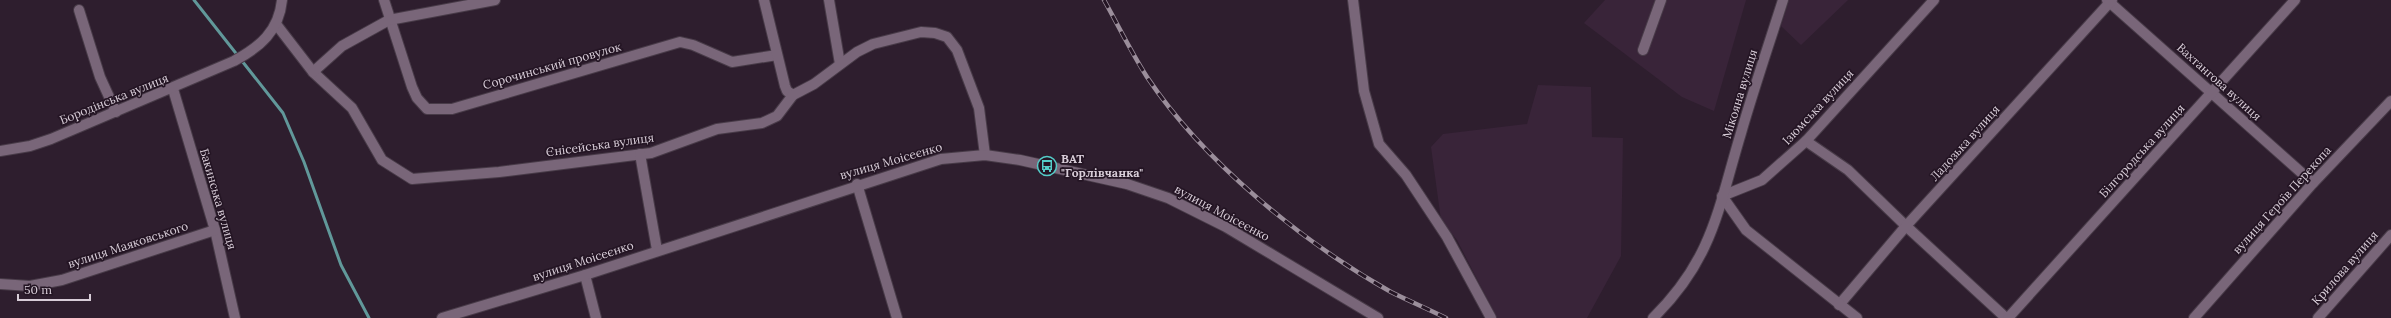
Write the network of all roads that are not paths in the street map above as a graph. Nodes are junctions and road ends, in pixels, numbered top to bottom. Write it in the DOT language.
graph roads {
  1 [pos="282,0"];
  2 [pos="384,0"];
  3 [pos="495,0"];
  4 [pos="764,0"];
  5 [pos="829,0"];
  6 [pos="1353,0"];
  7 [pos="1661,0"];
  8 [pos="1783,0"];
  9 [pos="1934,0"];
  10 [pos="2295,0"];
  11 [pos="2109,1"];
  12 [pos="79,10"];
  13 [pos="389,20"];
  14 [pos="276,24"];
  15 [pos="1643,50"];
  16 [pos="776,55"];
  17 [pos="840,64"];
  18 [pos="313,72"];
  19 [pos="173,89"];
  20 [pos="2212,92"];
  21 [pos="793,95"];
  22 [pos="2391,100"];
  23 [pos="116,112"];
  24 [pos="1806,141"];
  25 [pos="0,151"];
  26 [pos="640,154"];
  27 [pos="985,155"];
  28 [pos="856,184"];
  29 [pos="2313,184"];
  30 [pos="1722,196"];
  31 [pos="1906,226"];
  32 [pos="215,230"];
  33 [pos="2391,234"];
  34 [pos="657,250"];
  35 [pos="585,275"];
  36 [pos="0,284"];
  37 [pos="1839,305"];
  38 [pos="235,318"];
  39 [pos="442,318"];
  40 [pos="596,318"];
  41 [pos="897,318"];
  42 [pos="1378,318"];
  43 [pos="1490,318"];
  44 [pos="1653,318"];
  45 [pos="1857,318"];
  46 [pos="2007,318"];
  47 [pos="2194,318"];
  48 [pos="2318,318"];
  1 -- 14 [label="street"];
  2 -- 13 [label="street"];
  3 -- 13 [label="street"];
  4 -- 16 [label="street"];
  5 -- 17 [label="street"];
  6 -- 43 [label="street"];
  7 -- 15 [label="street"];
  8 -- 30 [label="street, Мікояна вулиця"];
  9 -- 24 [label="street, Ізюмська вулиця"];
  10 -- 20 [label="street, Білгородська вулиця"];
  11 -- 20 [label="street, Вахтангова вулиця"];
  11 -- 31 [label="street, Ладозька вулиця"];
  12 -- 23 [label="street"];
  13 -- 16 [label="street, Сорочинський провулок"];
  13 -- 18 [label="street"];
  14 -- 18 [label="street"];
  14 -- 19 [label="street, Бородінська вулиця"];
  16 -- 21 [label="street"];
  17 -- 21 [label="street, Єнісейська вулиця"];
  17 -- 27 [label="street, Єнісейська вулиця"];
  18 -- 26 [label="street, Єнісейська вулиця"];
  19 -- 23 [label="street, Бородінська вулиця"];
  19 -- 32 [label="street, Бакинська вулиця"];
  20 -- 29 [label="street, Вахтангова вулиця"];
  20 -- 46 [label="street, Білгородська вулиця"];
  21 -- 26 [label="street, Єнісейська вулиця"];
  22 -- 29 [label="street, вулиця Героїв Перекопа"];
  23 -- 25 [label="street, Бородінська вулиця"];
  24 -- 30 [label="street, Ізюмська вулиця"];
  24 -- 31 [label="street"];
  26 -- 34 [label="street"];
  27 -- 28 [label="street, вулиця Моісеєнко"];
  27 -- 42 [label="street, вулиця Моісеєнко"];
  28 -- 34 [label="street, вулиця Моісеєнко"];
  28 -- 41 [label="street"];
  29 -- 47 [label="street, вулиця Героїв Перекопа"];
  30 -- 37 [label="street"];
  30 -- 44 [label="street"];
  31 -- 37 [label="street, Ладозька вулиця"];
  31 -- 46 [label="street"];
  32 -- 36 [label="street, вулиця Маяковського"];
  32 -- 38 [label="street, Бакинська вулиця"];
  33 -- 48 [label="street, Крилова вулиця"];
  34 -- 35 [label="street, вулиця Моісеєнко"];
  35 -- 39 [label="street, вулиця Моісеєнко"];
  35 -- 40 [label="street"];
  37 -- 45 [label="street"];
}
